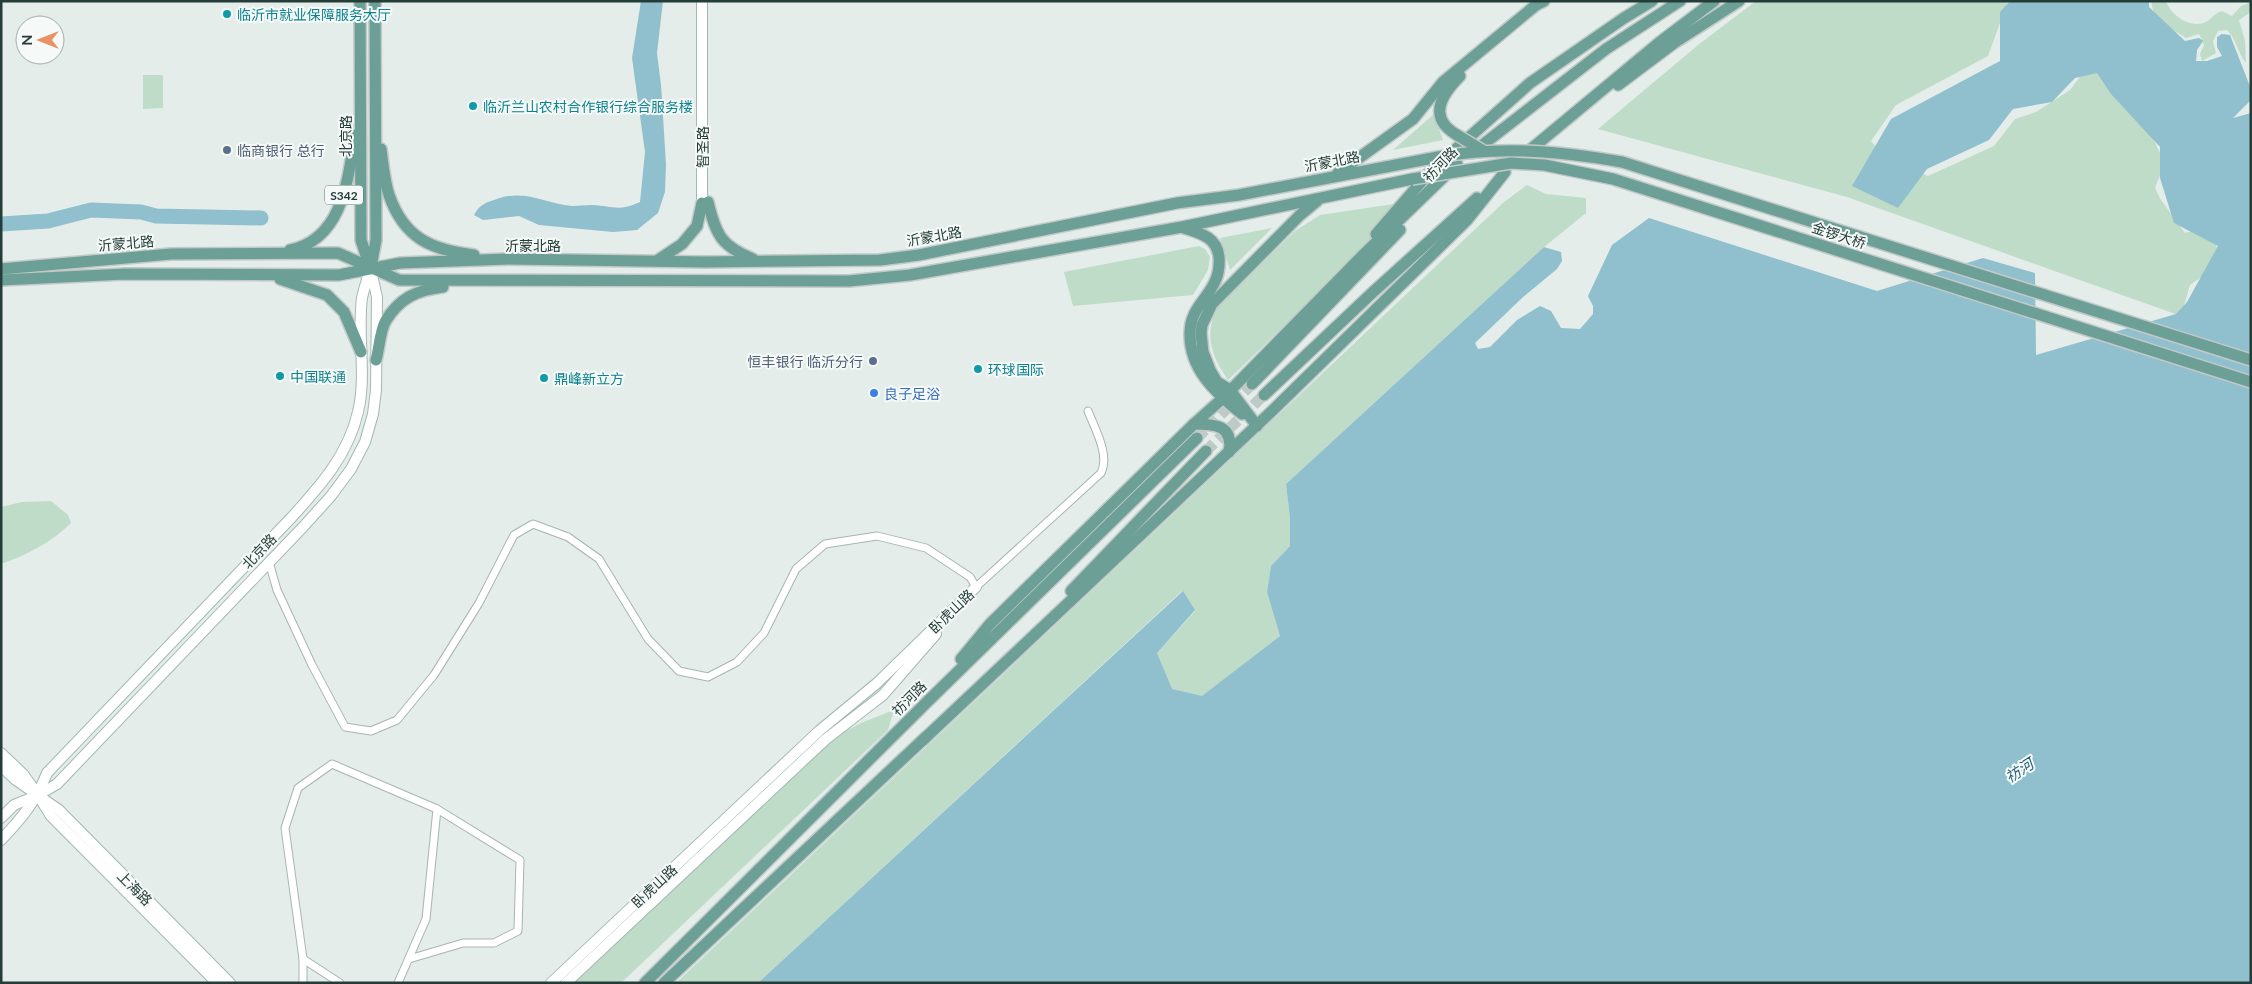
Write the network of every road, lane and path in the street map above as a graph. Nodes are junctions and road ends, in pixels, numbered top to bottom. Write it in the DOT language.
graph roads {
  1 [pos="360,1"];
  2 [pos="374,1"];
  3 [pos="702,1"];
  4 [pos="707,1"];
  5 [pos="1544,1"];
  6 [pos="1552,1"];
  7 [pos="1652,1"];
  8 [pos="1680,1"];
  9 [pos="1714,1"];
  10 [pos="1739,1"];
  11 [pos="1624,18"];
  12 [pos="1547,95"];
  13 [pos="360,102"];
  14 [pos="375,115"];
  15 [pos="1559,125"];
  16 [pos="1495,149"];
  17 [pos="1482,150"];
  18 [pos="1457,164"];
  19 [pos="1505,172"];
  20 [pos="1334,176"];
  21 [pos="1412,179"];
  22 [pos="1319,199"];
  23 [pos="705,202"];
  24 [pos="1182,227"];
  25 [pos="276,253"];
  26 [pos="508,259"];
  27 [pos="656,261"];
  28 [pos="759,261"];
  29 [pos="370,268"];
  30 [pos="1,269"];
  31 [pos="266,276"];
  32 [pos="1,280"];
  33 [pos="496,281"];
  34 [pos="1311,308"];
  35 [pos="362,352"];
  36 [pos="376,360"];
  37 [pos="2251,360"];
  38 [pos="2251,382"];
  39 [pos="1252,384"];
  40 [pos="1226,394"];
  41 [pos="1264,395"];
  42 [pos="1088,411"];
  43 [pos="1194,424"];
  44 [pos="1257,426"];
  45 [pos="1197,438"];
  46 [pos="1206,452"];
  47 [pos="1230,452"];
  48 [pos="269,562"];
  49 [pos="976,587"];
  50 [pos="926,703"];
  51 [pos="923,740"];
  52 [pos="1,754"];
  53 [pos="1,766"];
  54 [pos="38,795"];
  55 [pos="437,809"];
  56 [pos="1,818"];
  57 [pos="1,840"];
  58 [pos="303,959"];
  59 [pos="409,959"];
  60 [pos="217,983"];
  61 [pos="230,983"];
  62 [pos="304,983"];
  63 [pos="340,983"];
  64 [pos="398,983"];
  65 [pos="551,983"];
  66 [pos="566,983"];
  67 [pos="645,983"];
  68 [pos="664,983"];
  1 -- 13 [label="main road, 北京路"];
  2 -- 14 [label="main road, 北京路"];
  3 -- 23 [label="street, 智圣路"];
  4 -- 23 [label="street, 智圣路"];
  5 -- 20 [label="main road"];
  6 -- 17 [label="main road, bridge"];
  7 -- 11 [label="main road"];
  8 -- 12 [label="main road, 祊河路"];
  9 -- 15 [label="main road"];
  10 -- 15 [label="main road"];
  11 -- 12 [label="main road"];
  11 -- 34 [label="main road"];
  12 -- 18 [label="main road, 祊河路"];
  13 -- 25 [label="main road, S342"];
  13 -- 29 [label="main road, 北京路"];
  14 -- 26 [label="main road"];
  14 -- 29 [label="main road, 北京路"];
  15 -- 19 [label="main road"];
  16 -- 17 [label="main road, 沂蒙北路, bridge"];
  16 -- 37 [label="main road, 金锣大桥, bridge"];
  17 -- 20 [label="main road, 沂蒙北路, bridge"];
  18 -- 34 [label="main road"];
  18 -- 39 [label="main road, 祊河路"];
  19 -- 41 [label="main road"];
  19 -- 44 [label="main road"];
  20 -- 28 [label="main road, 沂蒙北路"];
  21 -- 22 [label="main road, 沂蒙北路"];
  21 -- 38 [label="main road, 金锣大桥, bridge"];
  22 -- 24 [label="main road, 沂蒙北路"];
  22 -- 40 [label="main road"];
  23 -- 27 [label="main road"];
  23 -- 28 [label="main road"];
  24 -- 33 [label="main road, 沂蒙北路"];
  24 -- 40 [label="main road"];
  25 -- 29 [label="main road, 沂蒙北路"];
  25 -- 30 [label="main road, 沂蒙北路"];
  26 -- 27 [label="main road, 沂蒙北路"];
  26 -- 29 [label="main road, 沂蒙北路"];
  27 -- 28 [label="main road, 沂蒙北路"];
  29 -- 31 [label="main road, 沂蒙北路"];
  29 -- 33 [label="main road, 沂蒙北路"];
  29 -- 35 [label="street, 北京路"];
  29 -- 36 [label="street, 北京路"];
  31 -- 32 [label="main road, 沂蒙北路"];
  31 -- 35 [label="main road"];
  33 -- 36 [label="main road"];
  34 -- 40 [label="main road"];
  35 -- 54 [label="street, 北京路"];
  36 -- 48 [label="street, 北京路"];
  40 -- 43 [label="main road"];
  40 -- 44 [label="main road"];
  42 -- 49 [label="street"];
  43 -- 47 [label="main road"];
  43 -- 50 [label="main road"];
  44 -- 47 [label="main road"];
  45 -- 50 [label="main road, 祊河路"];
  46 -- 51 [label="main road"];
  47 -- 51 [label="main road"];
  48 -- 49 [label="street"];
  48 -- 54 [label="street, 北京路"];
  49 -- 65 [label="street, 卧虎山路"];
  49 -- 66 [label="street, 卧虎山路"];
  50 -- 67 [label="main road, 祊河路"];
  51 -- 68 [label="main road"];
  52 -- 54 [label="street, 上海路"];
  53 -- 54 [label="street, 上海路"];
  54 -- 56 [label="street, 北京路"];
  54 -- 57 [label="street, 北京路"];
  54 -- 60 [label="street, 上海路"];
  54 -- 61 [label="street, 上海路"];
  55 -- 58 [label="street"];
  55 -- 59 [label="street"];
  55 -- 59 [label="street"];
  58 -- 62 [label="street"];
  58 -- 63 [label="street"];
  59 -- 64 [label="street"];
}
